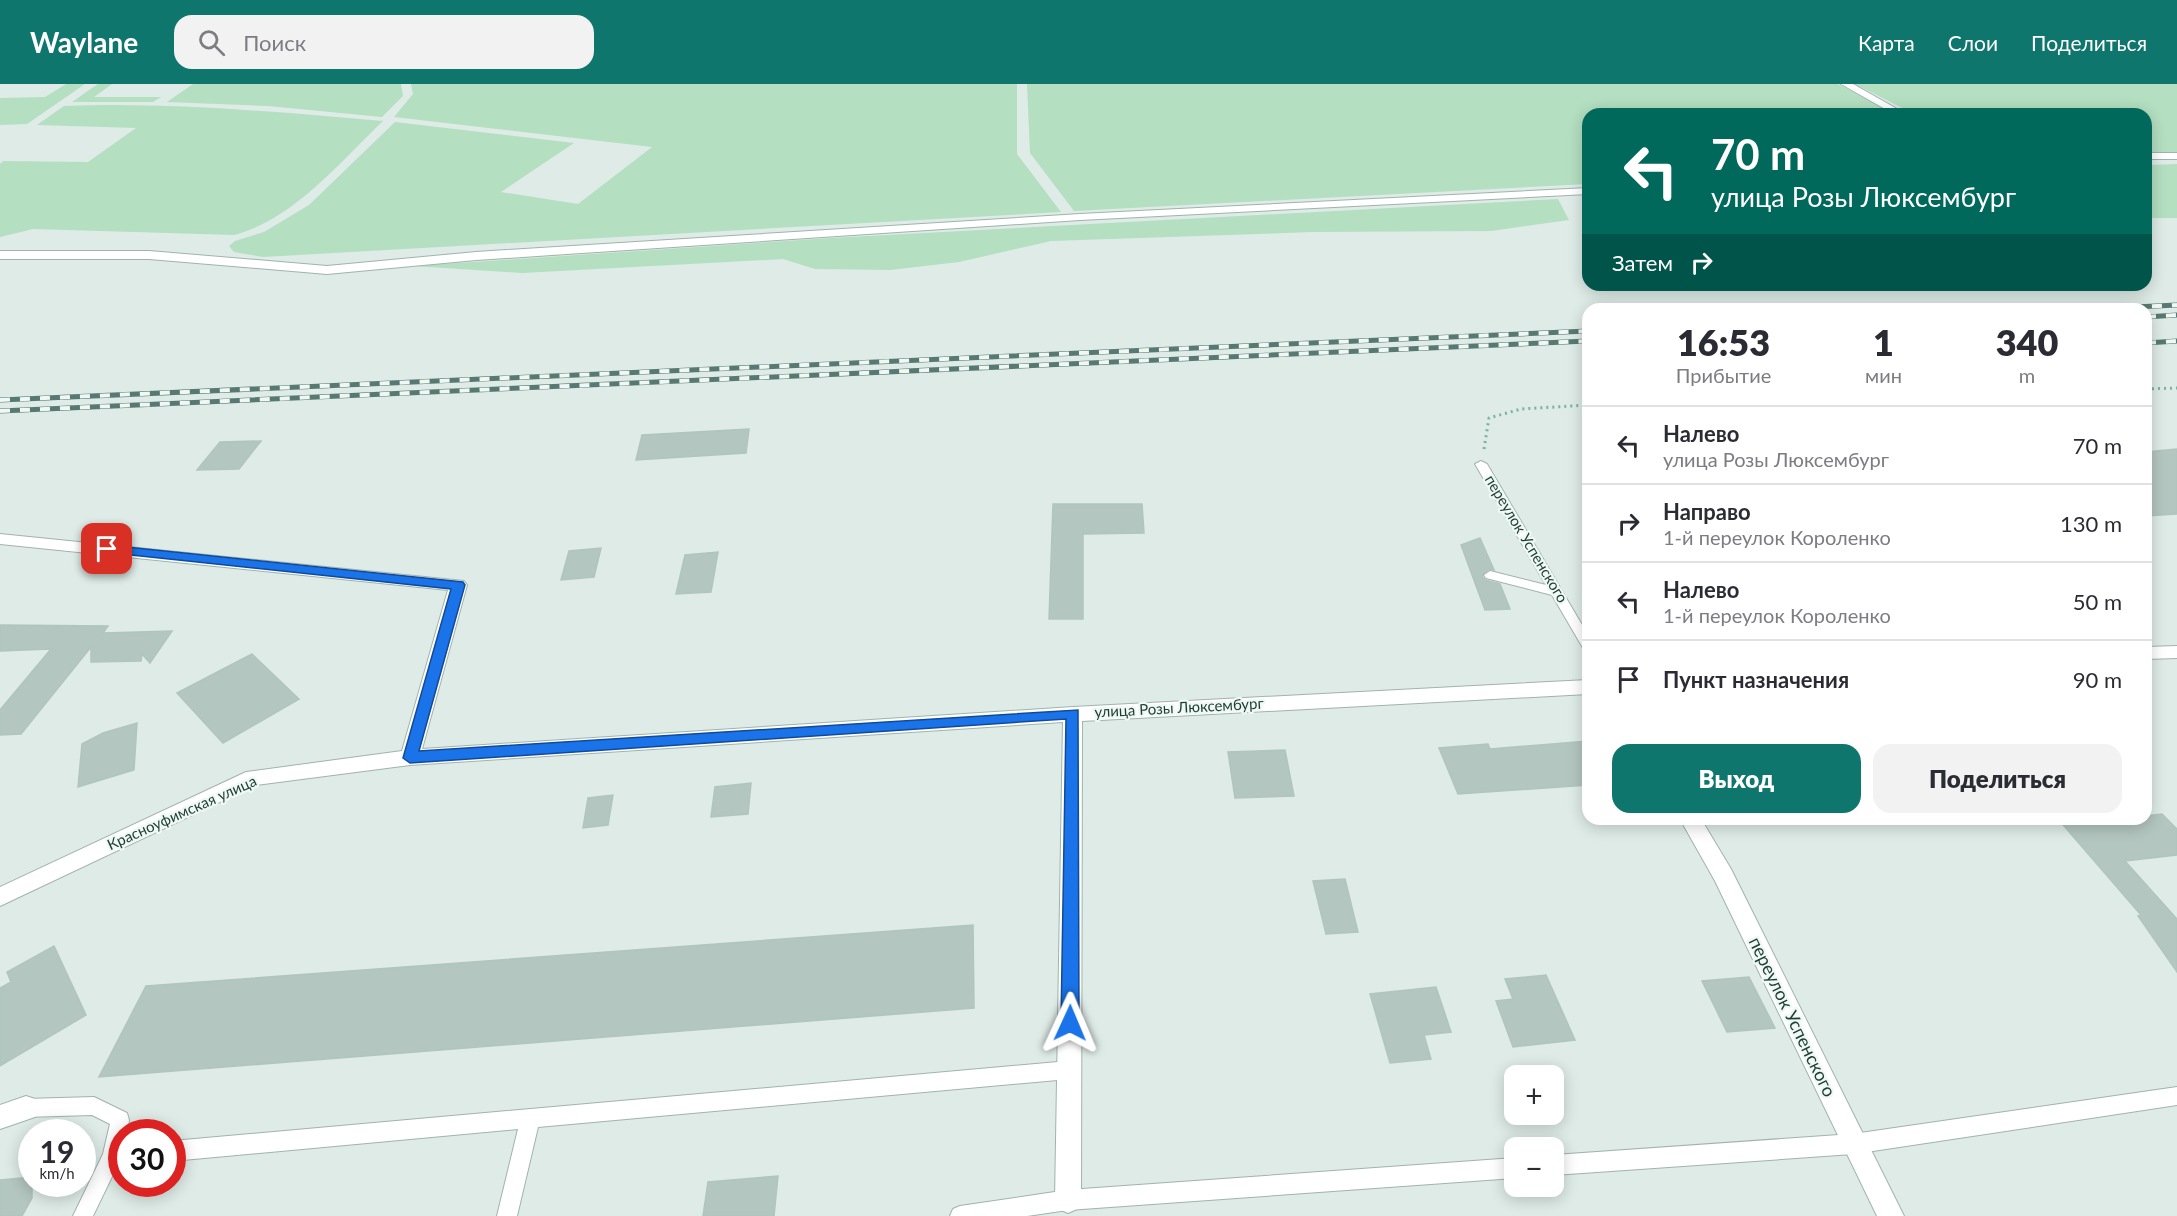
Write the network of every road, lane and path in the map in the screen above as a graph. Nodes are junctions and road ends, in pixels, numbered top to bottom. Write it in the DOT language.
graph roads {
  1 [pos="1846,84"];
  2 [pos="1890,108"];
  3 [pos="2152,156"];
  4 [pos="2177,156"];
  5 [pos="1582,191"];
  6 [pos="0,255"];
  7 [pos="2177,388"];
  8 [pos="2152,389"];
  9 [pos="1582,405"];
  10 [pos="1481,464"];
  11 [pos="5,542"];
  12 [pos="1490,575"];
  13 [pos="1557,592"];
  14 [pos="1582,635"];
  15 [pos="2177,652"];
  16 [pos="2152,653"];
  17 [pos="1582,687"];
  18 [pos="1073,714"];
  19 [pos="410,758"];
  20 [pos="1694,825"];
  21 [pos="0,897"];
  22 [pos="1069,1070"];
  23 [pos="2177,1096"];
  24 [pos="26,1108"];
  25 [pos="0,1117"];
  26 [pos="118,1119"];
  27 [pos="530,1120"];
  28 [pos="1853,1144"];
  29 [pos="186,1150"];
  30 [pos="1564,1164"];
  31 [pos="1504,1169"];
  32 [pos="108,1172"];
  33 [pos="1067,1208"];
  34 [pos="83,1216"];
  35 [pos="507,1216"];
  36 [pos="960,1216"];
  37 [pos="1891,1216"];
  1 -- 2 [label="street"];
  3 -- 4 [label="street"];
  5 -- 6 [label="street"];
  7 -- 8 [label="path"];
  9 -- 10 [label="path"];
  10 -- 13 [label="lane, переулок Успенского"];
  11 -- 19 [label="street"];
  12 -- 13 [label="lane"];
  13 -- 14 [label="lane, переулок Успенского"];
  15 -- 16 [label="street"];
  17 -- 18 [label="street, улица Розы Люксембург"];
  18 -- 19 [label="street, улица Розы Люксембург"];
  18 -- 22 [label="street"];
  19 -- 21 [label="street, Красноуфимская улица"];
  20 -- 28 [label="street, переулок Успенского"];
  22 -- 27 [label="lane"];
  22 -- 33 [label="street"];
  23 -- 28 [label="lane"];
  24 -- 25 [label="street"];
  24 -- 26 [label="lane"];
  27 -- 29 [label="lane"];
  27 -- 35 [label="lane"];
  28 -- 30 [label="lane"];
  28 -- 37 [label="street, переулок Успенского"];
  31 -- 33 [label="lane"];
  32 -- 34 [label="lane"];
  33 -- 36 [label="lane"];
}
